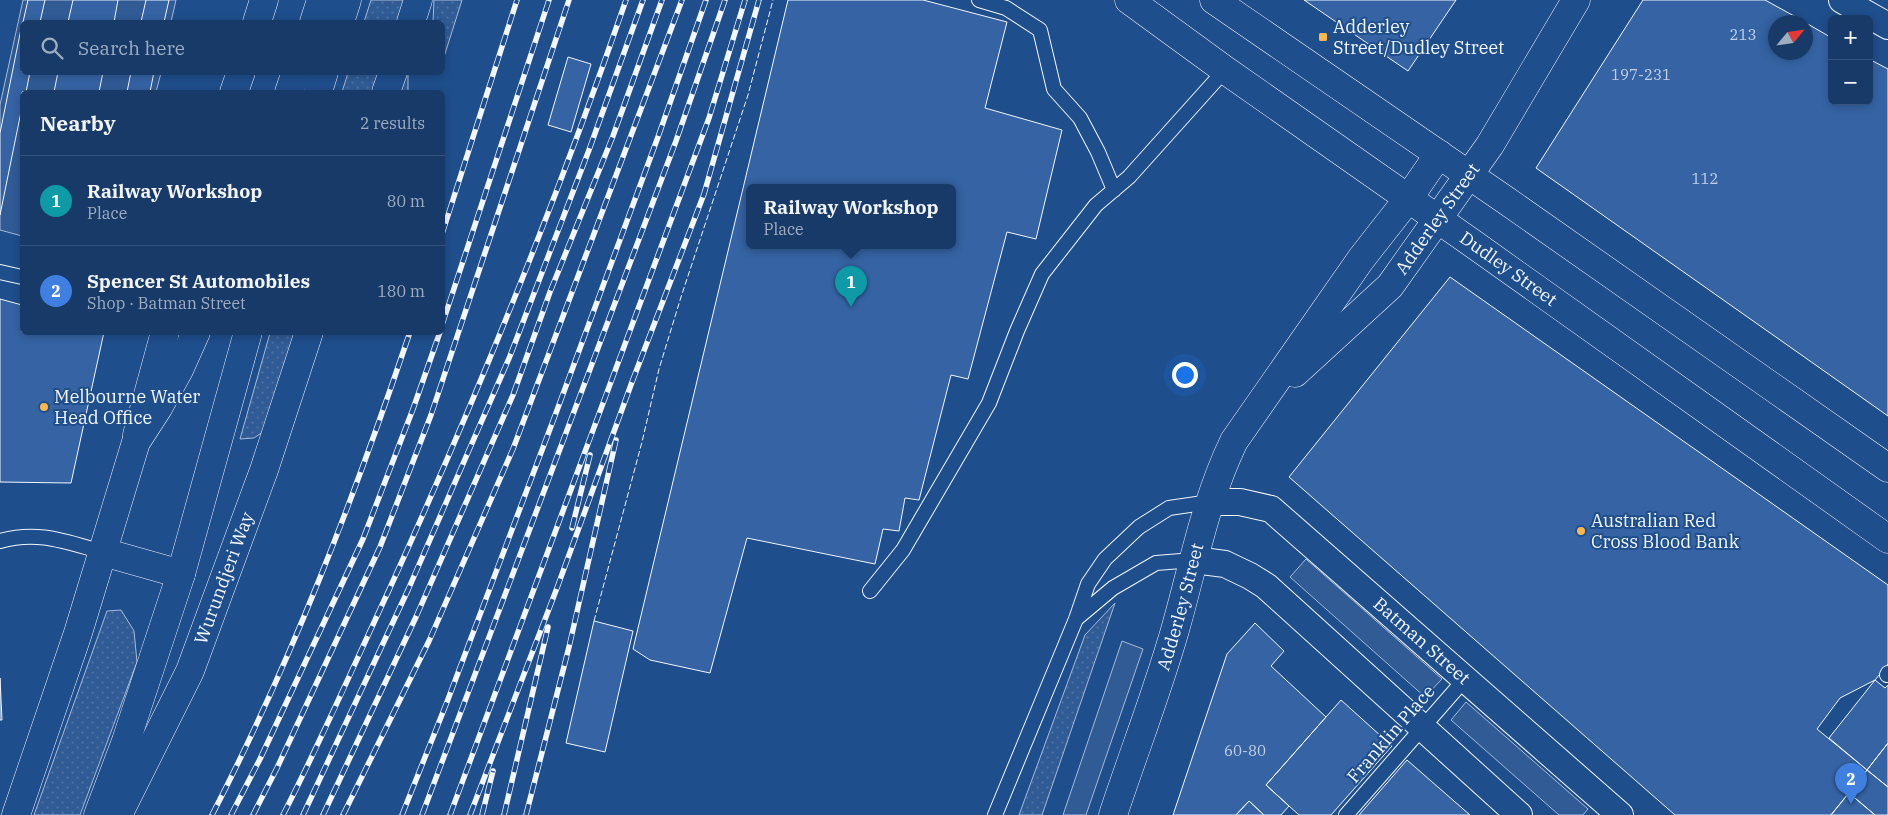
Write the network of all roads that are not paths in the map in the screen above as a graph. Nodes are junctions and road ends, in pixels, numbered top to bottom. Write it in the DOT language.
graph roads {
  1 [pos="264,0"];
  2 [pos="321,0"];
  3 [pos="347,0"];
  4 [pos="418,0"];
  5 [pos="978,0"];
  6 [pos="1129,0"];
  7 [pos="1214,0"];
  8 [pos="1576,0"];
  9 [pos="1842,0"];
  10 [pos="258,20"];
  11 [pos="315,20"];
  12 [pos="341,20"];
  13 [pos="412,20"];
  14 [pos="1888,26"];
  15 [pos="1225,70"];
  16 [pos="240,75"];
  17 [pos="295,75"];
  18 [pos="323,75"];
  19 [pos="392,75"];
  20 [pos="235,90"];
  21 [pos="290,90"];
  22 [pos="319,90"];
  23 [pos="387,90"];
  24 [pos="1439,154"];
  25 [pos="1469,175"];
  26 [pos="1114,190"];
  27 [pos="1408,199"];
  28 [pos="1438,220"];
  29 [pos="0,272"];
  30 [pos="20,277"];
  31 [pos="164,335"];
  32 [pos="195,335"];
  33 [pos="247,335"];
  34 [pos="307,338"];
  35 [pos="1259,406"];
  36 [pos="136,442"];
  37 [pos="1888,468"];
  38 [pos="1210,502"];
  39 [pos="1888,539"];
  40 [pos="0,541"];
  41 [pos="102,552"];
  42 [pos="1194,560"];
  43 [pos="181,574"];
  44 [pos="870,591"];
  45 [pos="1076,619"];
  46 [pos="1465,679"];
  47 [pos="1422,727"];
  48 [pos="1609,811"];
  49 [pos="16,815"];
  50 [pos="98,815"];
  51 [pos="118,815"];
  52 [pos="995,815"];
  53 [pos="1113,815"];
  54 [pos="1346,815"];
  55 [pos="1519,815"];
  1 -- 10 [label="main road"];
  2 -- 11 [label="main road"];
  3 -- 12 [label="main road"];
  4 -- 13 [label="main road"];
  5 -- 26 [label="lane"];
  6 -- 15 [label="main road, Dudley Street"];
  7 -- 24 [label="main road"];
  8 -- 25 [label="main road, Adderley Street"];
  9 -- 14 [label="street"];
  15 -- 26 [label="lane"];
  15 -- 27 [label="main road, Dudley Street"];
  16 -- 20 [label="main road"];
  17 -- 21 [label="main road"];
  18 -- 22 [label="main road"];
  19 -- 23 [label="main road"];
  24 -- 25 [label="main road"];
  24 -- 27 [label="main road, Adderley Street"];
  25 -- 28 [label="main road, Adderley Street"];
  25 -- 37 [label="main road"];
  26 -- 44 [label="lane"];
  27 -- 28 [label="main road, Dudley Street"];
  27 -- 35 [label="main road, Adderley Street"];
  28 -- 35 [label="main road, Adderley Street"];
  28 -- 39 [label="main road, Dudley Street"];
  29 -- 30 [label="lane"];
  31 -- 36 [label="main road"];
  32 -- 36 [label="main road"];
  33 -- 43 [label="main road"];
  34 -- 51 [label="main road, Wurundjeri Way"];
  35 -- 38 [label="main road, Adderley Street"];
  36 -- 41 [label="main road"];
  38 -- 42 [label="main road, Adderley Street"];
  38 -- 45 [label="lane"];
  38 -- 46 [label="street, Batman Street"];
  40 -- 41 [label="lane"];
  41 -- 43 [label="main road"];
  41 -- 49 [label="main road"];
  42 -- 45 [label="lane"];
  42 -- 47 [label="street"];
  42 -- 53 [label="main road, Adderley Street"];
  43 -- 50 [label="main road"];
  45 -- 52 [label="lane"];
  46 -- 47 [label="lane, Franklin Place"];
  46 -- 48 [label="street, Batman Street"];
  47 -- 54 [label="lane, Franklin Place"];
  47 -- 55 [label="street"];
}
